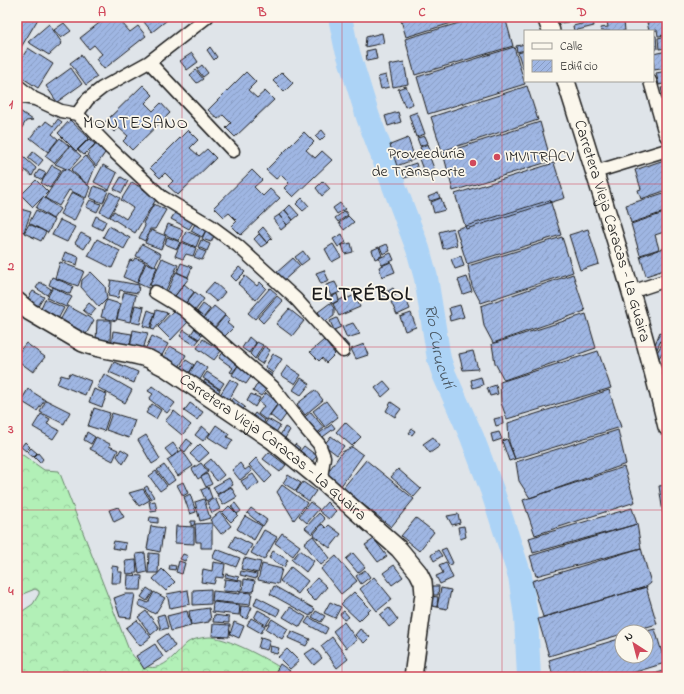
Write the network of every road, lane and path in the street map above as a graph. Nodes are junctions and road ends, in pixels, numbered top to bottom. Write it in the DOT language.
graph roads {
  1 [pos="207,17"];
  2 [pos="546,17"];
  3 [pos="550,30"];
  4 [pos="149,62"];
  5 [pos="566,82"];
  6 [pos="650,82"];
  7 [pos="17,85"];
  8 [pos="17,96"];
  9 [pos="35,99"];
  10 [pos="77,114"];
  11 [pos="667,137"];
  12 [pos="667,150"];
  13 [pos="233,151"];
  14 [pos="595,172"];
  15 [pos="667,280"];
  16 [pos="154,292"];
  17 [pos="631,292"];
  18 [pos="17,301"];
  19 [pos="343,351"];
  20 [pos="667,427"];
  21 [pos="322,481"];
  22 [pos="413,677"];
  1 -- 4 [label="street"];
  2 -- 3 [label="main road"];
  4 -- 10 [label="street"];
  4 -- 13 [label="street"];
  5 -- 14 [label="main road, Carretera Vieja Caracas - La Guaira"];
  6 -- 11 [label="street"];
  7 -- 9 [label="street"];
  8 -- 9 [label="street"];
  9 -- 10 [label="street"];
  10 -- 19 [label="street"];
  12 -- 14 [label="street"];
  14 -- 17 [label="main road, Carretera Vieja Caracas - La Guaira"];
  15 -- 17 [label="street"];
  16 -- 21 [label="street"];
  17 -- 20 [label="main road, Carretera Vieja Caracas - La Guaira"];
  18 -- 21 [label="main road, Carretera Vieja Caracas - La Guaira"];
  21 -- 22 [label="main road, Carretera Vieja Caracas - La Guaira"];
}
